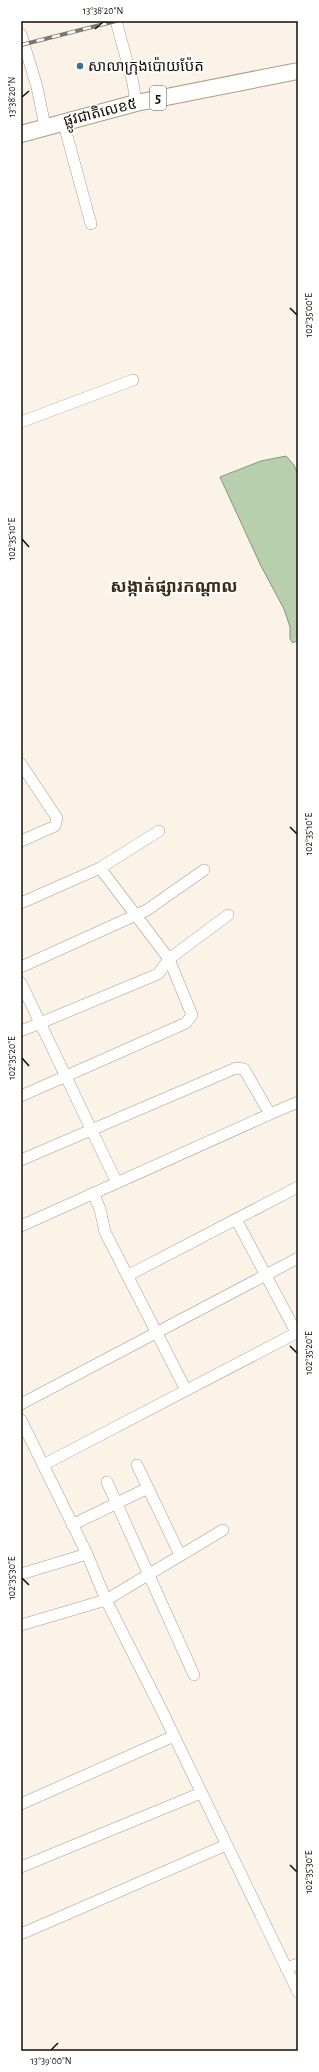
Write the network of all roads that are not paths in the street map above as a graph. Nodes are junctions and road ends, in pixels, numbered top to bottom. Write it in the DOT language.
graph roads {
  1 [pos="116,21"];
  2 [pos="21,34"];
  3 [pos="298,71"];
  4 [pos="136,102"];
  5 [pos="63,121"];
  6 [pos="45,126"];
  7 [pos="21,134"];
  8 [pos="91,224"];
  9 [pos="132,380"];
  10 [pos="21,422"];
  11 [pos="21,764"];
  12 [pos="159,831"];
  13 [pos="21,841"];
  14 [pos="100,868"];
  15 [pos="204,870"];
  16 [pos="21,903"];
  17 [pos="136,915"];
  18 [pos="228,915"];
  19 [pos="169,959"];
  20 [pos="21,967"];
  21 [pos="21,983"];
  22 [pos="40,1022"];
  23 [pos="21,1031"];
  24 [pos="66,1076"];
  25 [pos="21,1096"];
  26 [pos="298,1102"];
  27 [pos="270,1114"];
  28 [pos="91,1129"];
  29 [pos="21,1160"];
  30 [pos="117,1183"];
  31 [pos="298,1187"];
  32 [pos="93,1193"];
  33 [pos="236,1219"];
  34 [pos="21,1226"];
  35 [pos="298,1258"];
  36 [pos="266,1275"];
  37 [pos="127,1276"];
  38 [pos="297,1332"];
  39 [pos="156,1333"];
  40 [pos="186,1390"];
  41 [pos="21,1404"];
  42 [pos="21,1420"];
  43 [pos="43,1465"];
  44 [pos="137,1465"];
  45 [pos="106,1482"];
  46 [pos="148,1488"];
  47 [pos="116,1503"];
  48 [pos="72,1525"];
  49 [pos="223,1530"];
  50 [pos="87,1554"];
  51 [pos="180,1555"];
  52 [pos="148,1573"];
  53 [pos="21,1574"];
  54 [pos="106,1600"];
  55 [pos="21,1626"];
  56 [pos="194,1675"];
  57 [pos="174,1736"];
  58 [pos="201,1793"];
  59 [pos="21,1804"];
  60 [pos="226,1845"];
  61 [pos="21,1867"];
  62 [pos="21,1934"];
  63 [pos="298,1964"];
  64 [pos="286,1968"];
  65 [pos="298,1992"];
  1 -- 4 [label="street"];
  2 -- 6 [label="street"];
  3 -- 4 [label="highway, ផ្លូវជាតិលេខ៥ / 5"];
  4 -- 5 [label="highway, ផ្លូវជាតិលេខ៥ / 5"];
  5 -- 6 [label="highway, ផ្លូវជាតិលេខ៥ / 5"];
  5 -- 8 [label="street"];
  6 -- 7 [label="highway, ផ្លូវជាតិលេខ៥ / 5"];
  9 -- 10 [label="street"];
  11 -- 13 [label="street"];
  12 -- 14 [label="street"];
  14 -- 16 [label="street"];
  14 -- 17 [label="street"];
  15 -- 17 [label="street"];
  17 -- 19 [label="street"];
  17 -- 20 [label="street"];
  18 -- 19 [label="street"];
  19 -- 22 [label="street"];
  19 -- 24 [label="street"];
  21 -- 22 [label="street"];
  22 -- 23 [label="street"];
  22 -- 24 [label="street"];
  24 -- 25 [label="street"];
  24 -- 28 [label="street"];
  26 -- 27 [label="street"];
  27 -- 28 [label="street"];
  27 -- 30 [label="street"];
  28 -- 29 [label="street"];
  28 -- 30 [label="street"];
  30 -- 32 [label="street"];
  31 -- 33 [label="street"];
  32 -- 34 [label="street"];
  32 -- 37 [label="street"];
  33 -- 36 [label="street"];
  33 -- 37 [label="street"];
  35 -- 36 [label="street"];
  36 -- 38 [label="street"];
  36 -- 39 [label="street"];
  37 -- 39 [label="street"];
  38 -- 40 [label="street"];
  39 -- 40 [label="street"];
  39 -- 41 [label="street"];
  40 -- 43 [label="street"];
  42 -- 43 [label="street"];
  43 -- 48 [label="street"];
  44 -- 46 [label="street"];
  45 -- 47 [label="street"];
  46 -- 47 [label="street"];
  46 -- 51 [label="street"];
  47 -- 48 [label="street"];
  47 -- 52 [label="street"];
  48 -- 50 [label="street"];
  49 -- 51 [label="street"];
  50 -- 53 [label="street"];
  50 -- 54 [label="street"];
  51 -- 52 [label="street"];
  52 -- 54 [label="street"];
  52 -- 56 [label="street"];
  54 -- 55 [label="street"];
  54 -- 57 [label="street"];
  57 -- 58 [label="street"];
  57 -- 59 [label="street"];
  58 -- 60 [label="street"];
  58 -- 61 [label="street"];
  60 -- 62 [label="street"];
  60 -- 64 [label="street"];
  63 -- 64 [label="street"];
  64 -- 65 [label="street"];
}
